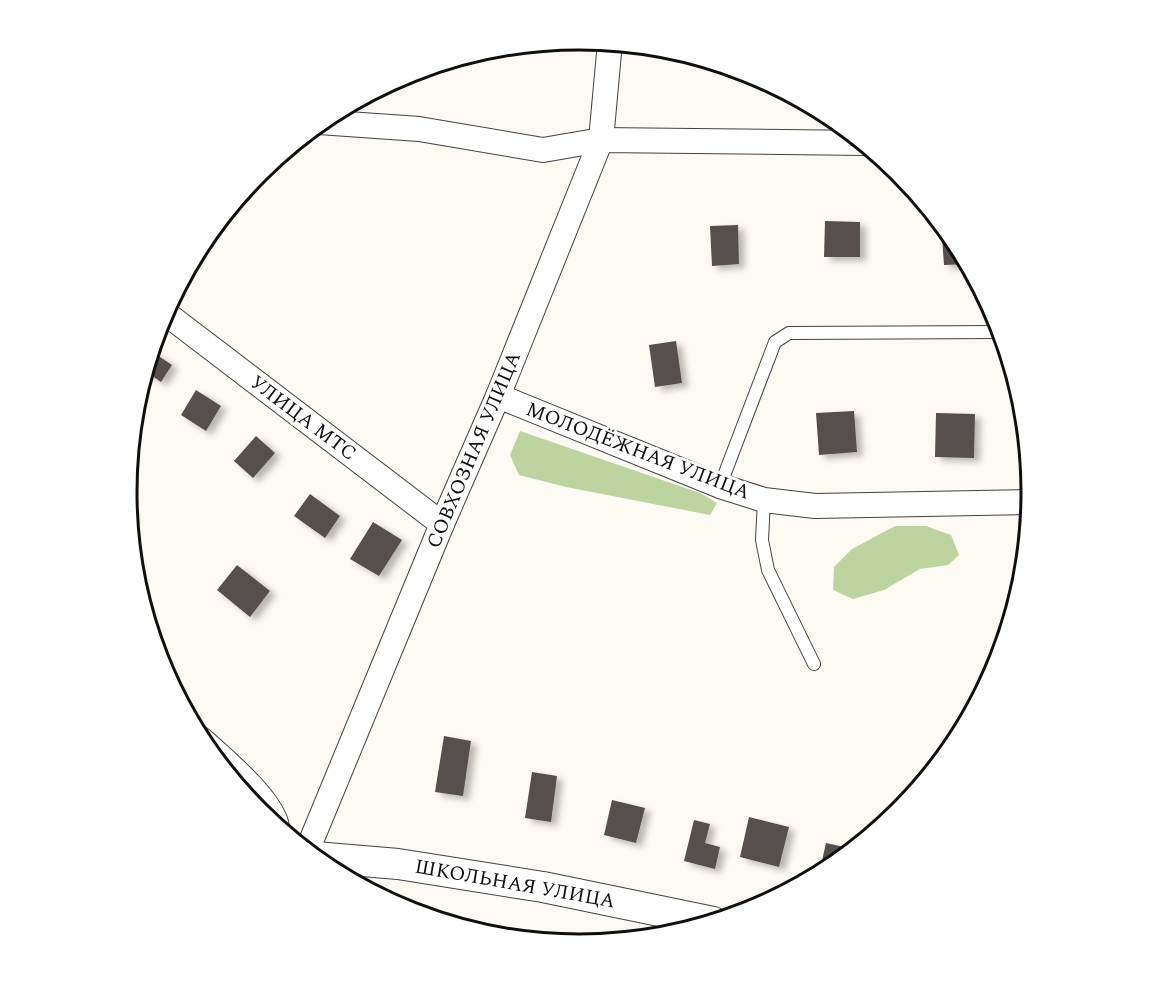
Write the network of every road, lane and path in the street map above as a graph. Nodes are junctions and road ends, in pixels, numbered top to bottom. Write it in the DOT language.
graph roads {
  1 [pos="609,50"];
  2 [pos="335,123"];
  3 [pos="601,140"];
  4 [pos="848,141"];
  5 [pos="173,319"];
  6 [pos="991,332"];
  7 [pos="498,396"];
  8 [pos="720,486"];
  9 [pos="764,500"];
  10 [pos="1021,502"];
  11 [pos="442,524"];
  12 [pos="814,664"];
  13 [pos="235,769"];
  14 [pos="267,805"];
  15 [pos="311,842"];
  16 [pos="332,858"];
  17 [pos="695,917"];
  1 -- 3 [label="street, СОВХОЗНАЯ УЛИЦА"];
  2 -- 3 [label="street"];
  3 -- 4 [label="street"];
  3 -- 7 [label="street, СОВХОЗНАЯ УЛИЦА"];
  5 -- 11 [label="street, УЛИЦА МТС"];
  6 -- 8 [label="lane"];
  7 -- 8 [label="street, МОЛОДЁЖНАЯ УЛИЦА"];
  7 -- 11 [label="street, СОВХОЗНАЯ УЛИЦА"];
  8 -- 9 [label="street, МОЛОДЁЖНАЯ УЛИЦА"];
  9 -- 10 [label="street, МОЛОДЁЖНАЯ УЛИЦА"];
  9 -- 12 [label="lane"];
  11 -- 15 [label="street, СОВХОЗНАЯ УЛИЦА"];
  13 -- 14 [label="street"];
  16 -- 17 [label="street, ШКОЛЬНАЯ УЛИЦА"];
}
